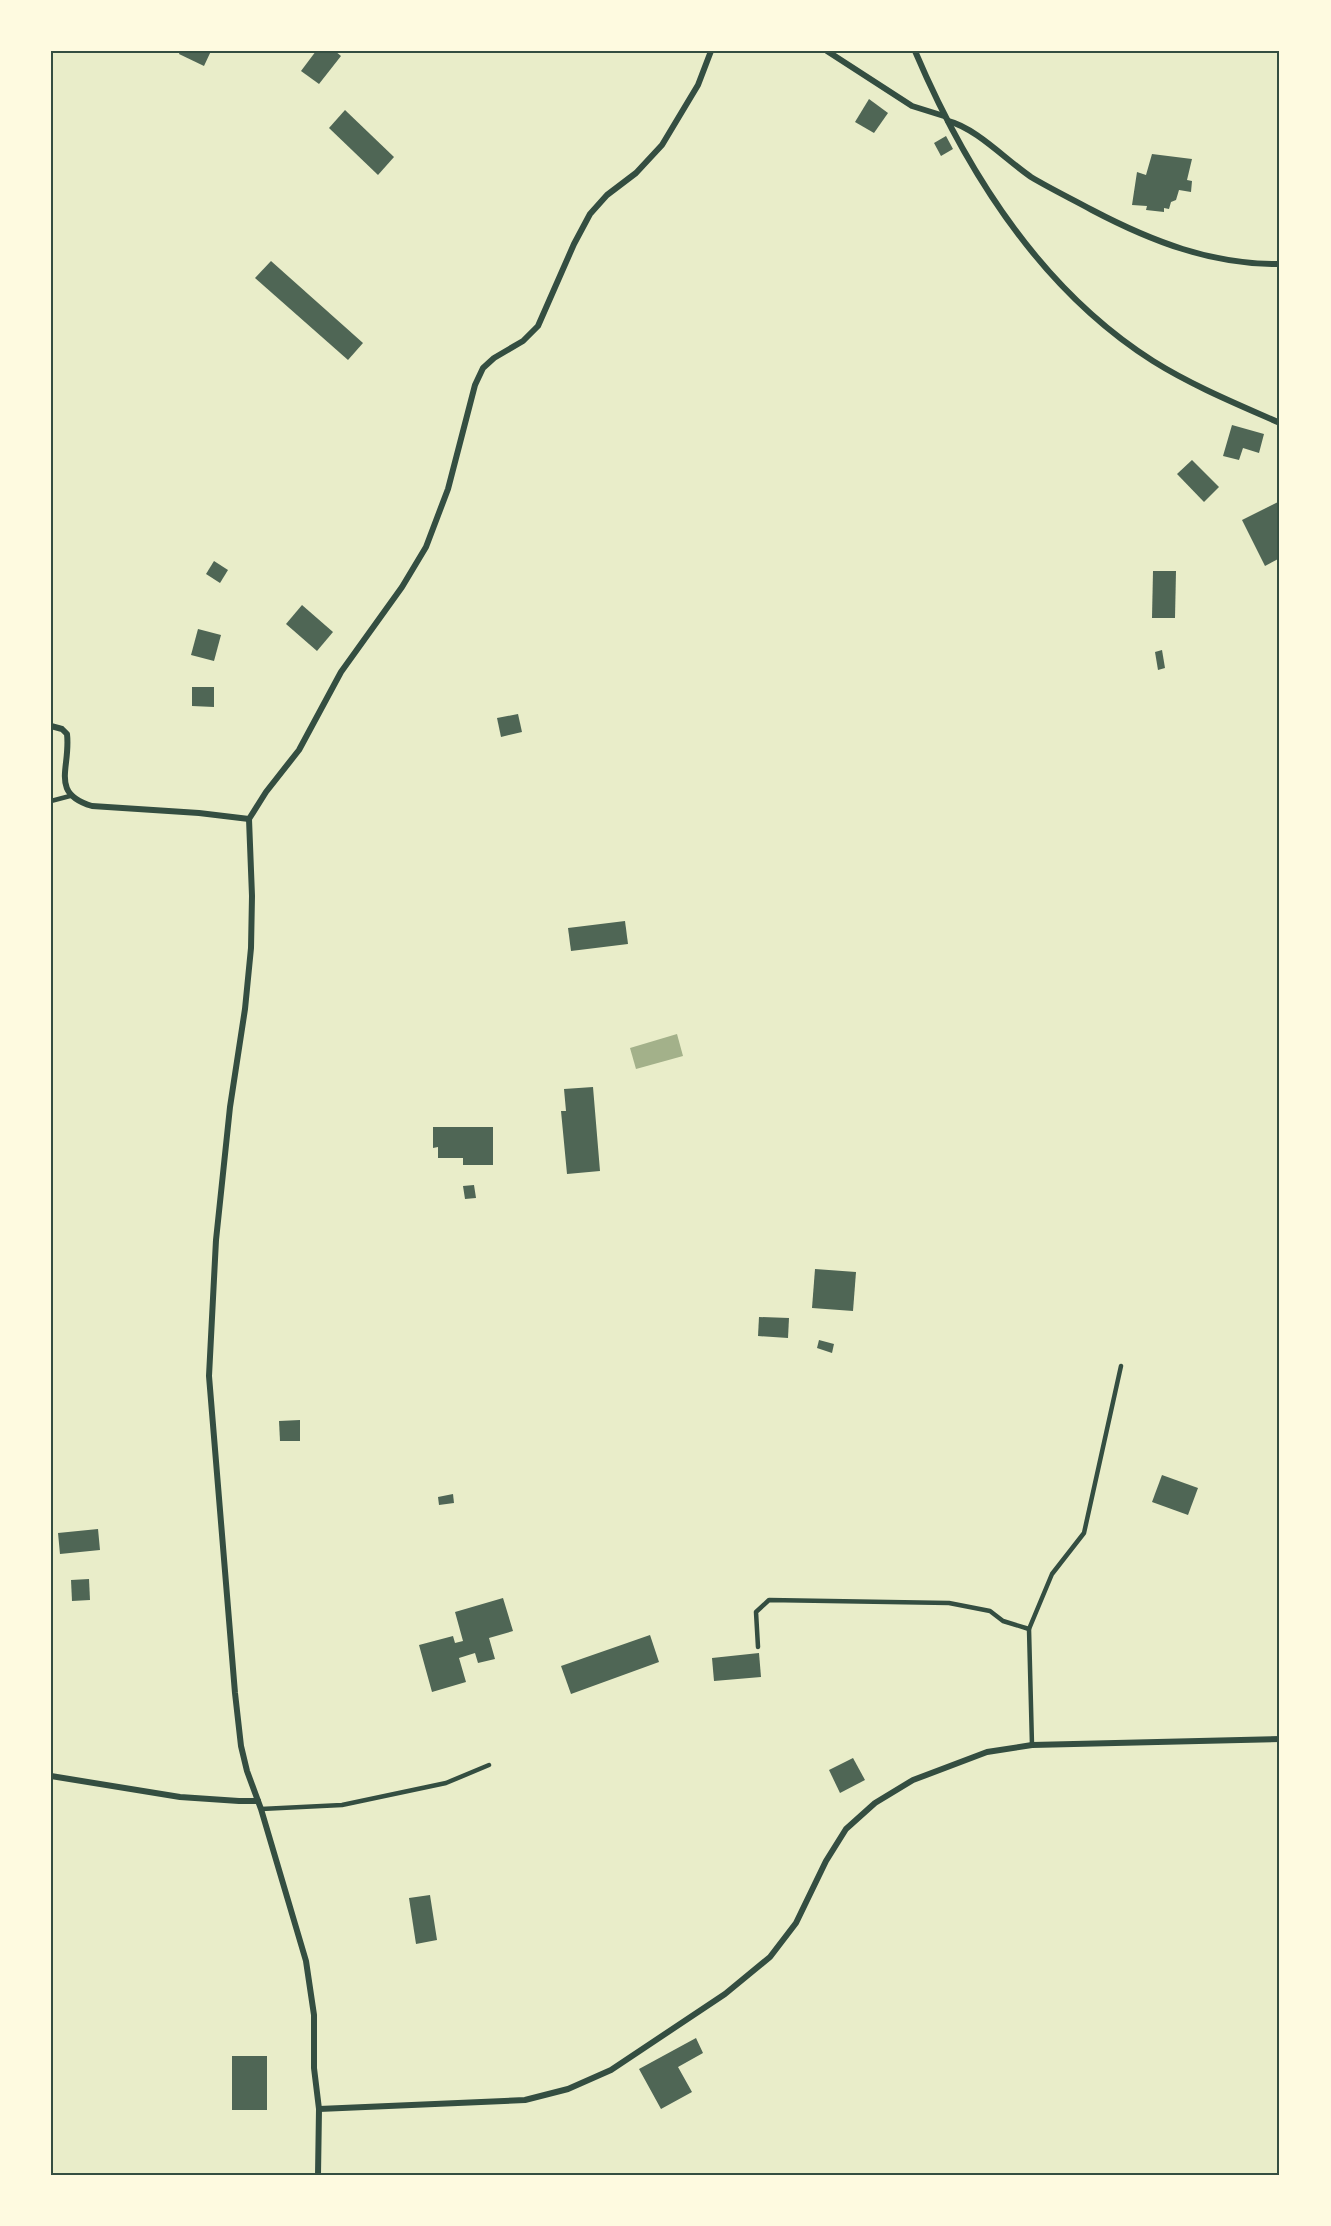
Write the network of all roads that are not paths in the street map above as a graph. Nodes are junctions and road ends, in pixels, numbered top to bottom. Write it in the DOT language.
graph roads {
  1 [pos="711,51"];
  2 [pos="827,51"];
  3 [pos="915,51"];
  4 [pos="946,119"];
  5 [pos="1280,264"];
  6 [pos="1280,423"];
  7 [pos="51,726"];
  8 [pos="70,796"];
  9 [pos="51,801"];
  10 [pos="249,819"];
  11 [pos="1121,1366"];
  12 [pos="1029,1629"];
  13 [pos="758,1647"];
  14 [pos="1280,1739"];
  15 [pos="1032,1746"];
  16 [pos="489,1765"];
  17 [pos="51,1776"];
  18 [pos="258,1801"];
  19 [pos="261,1809"];
  20 [pos="319,2109"];
  21 [pos="318,2175"];
  1 -- 10 [label="street"];
  2 -- 4 [label="street"];
  3 -- 4 [label="street"];
  4 -- 5 [label="street"];
  4 -- 6 [label="street"];
  7 -- 8 [label="street"];
  8 -- 9 [label="lane"];
  8 -- 10 [label="street"];
  10 -- 18 [label="street"];
  11 -- 12 [label="lane"];
  12 -- 13 [label="lane"];
  12 -- 15 [label="lane"];
  14 -- 15 [label="street"];
  15 -- 20 [label="street"];
  16 -- 19 [label="lane"];
  17 -- 18 [label="street"];
  18 -- 19 [label="street"];
  19 -- 20 [label="street"];
  20 -- 21 [label="street"];
}
